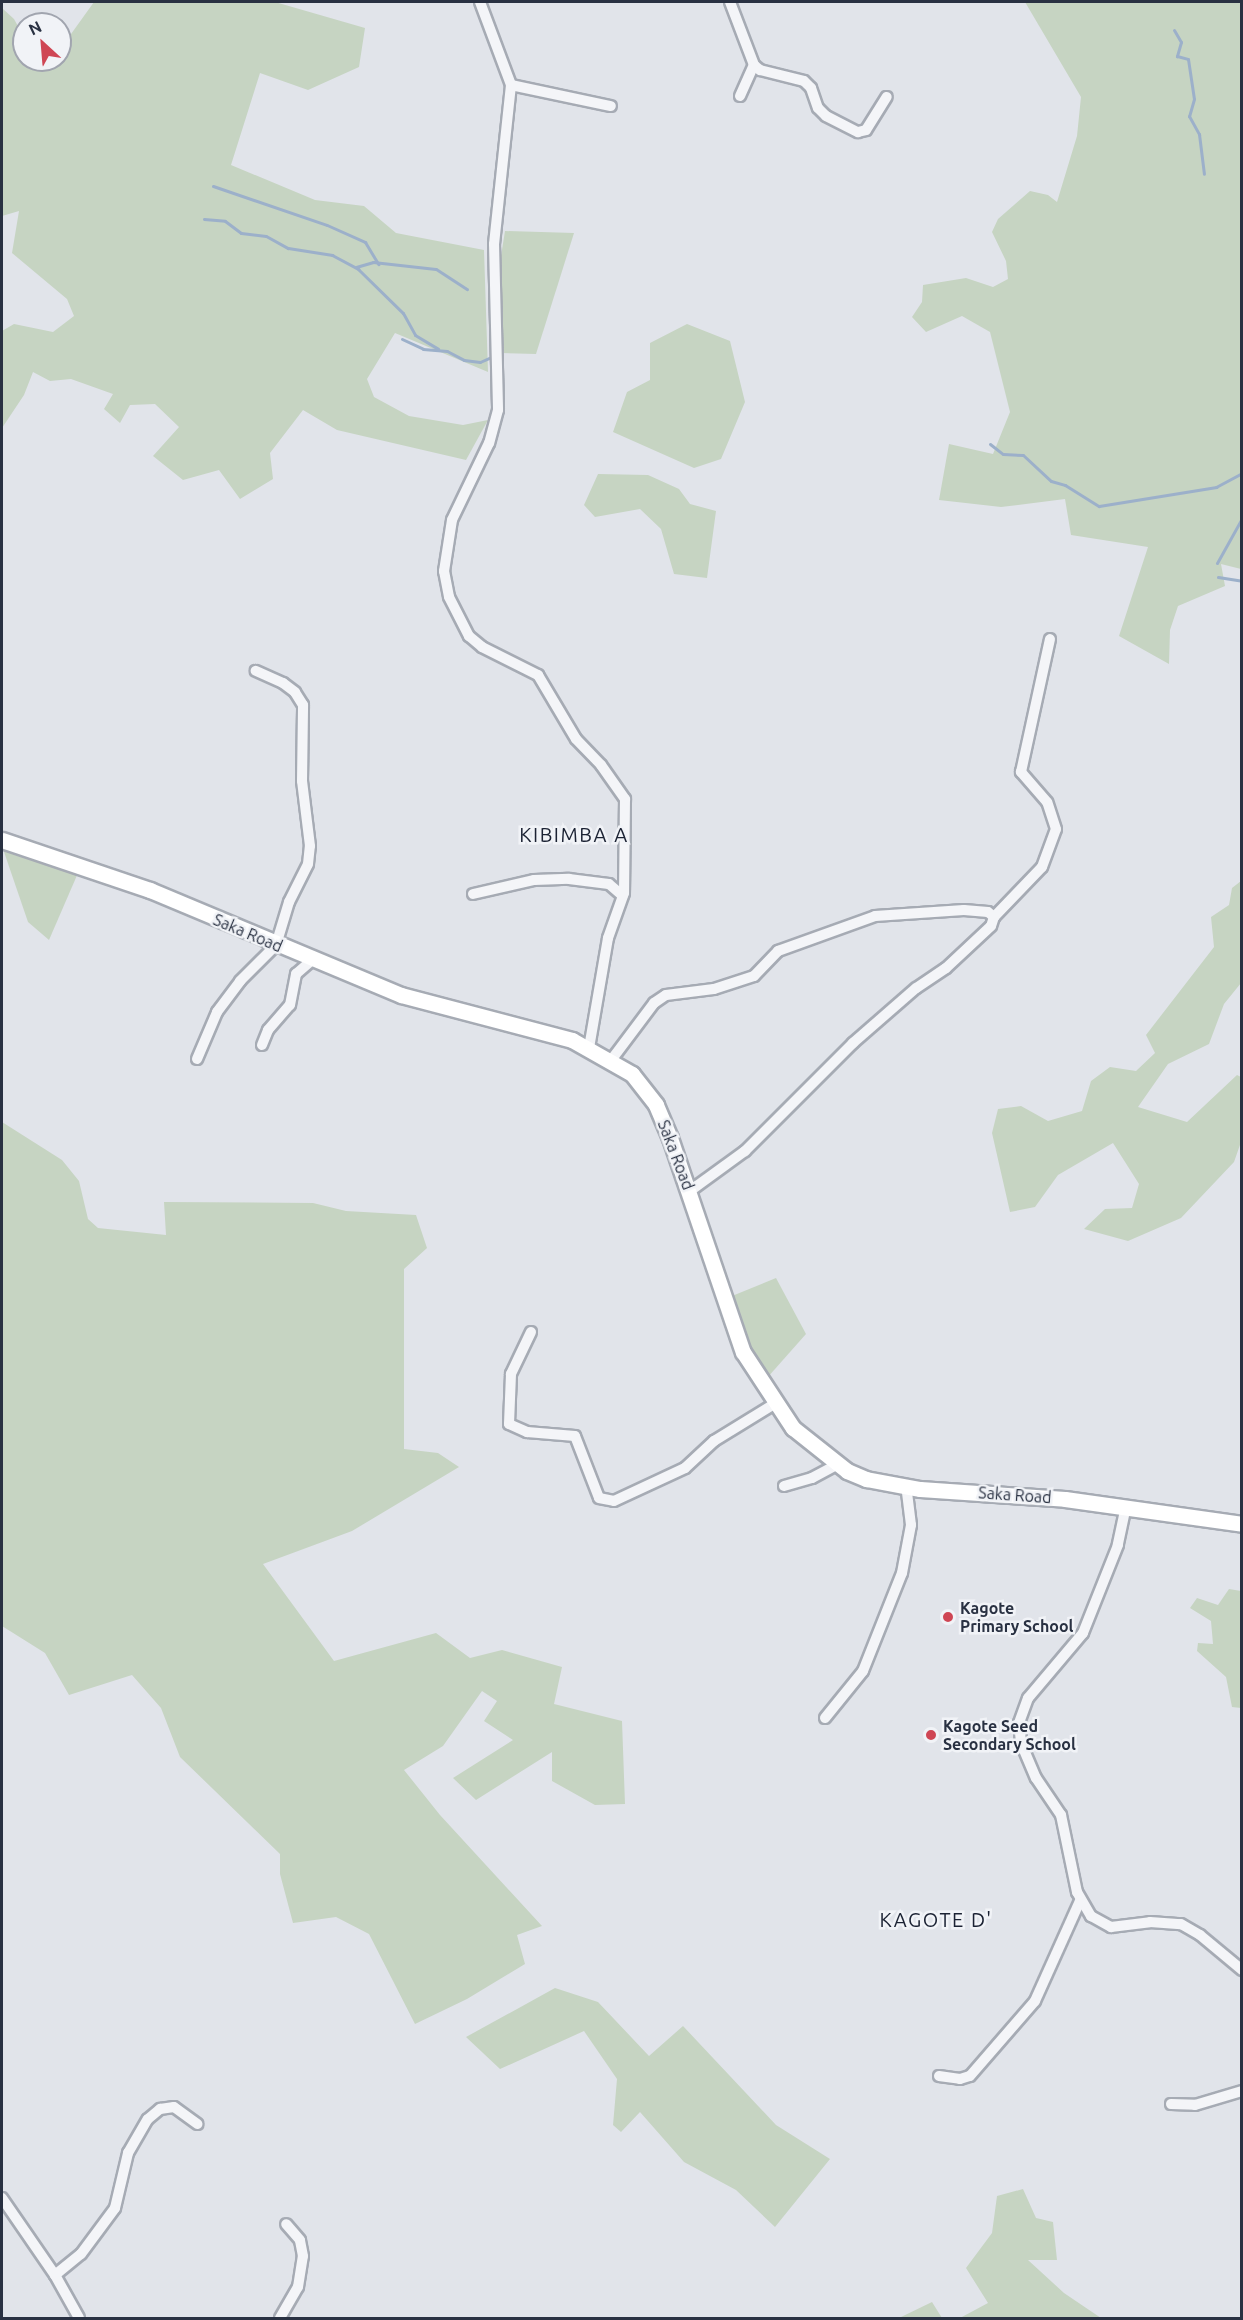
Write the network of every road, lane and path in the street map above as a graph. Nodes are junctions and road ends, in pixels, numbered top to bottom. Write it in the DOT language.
graph roads {
  1 [pos="480,2"];
  2 [pos="730,2"];
  3 [pos="754,65"];
  4 [pos="511,85"];
  5 [pos="740,96"];
  6 [pos="887,97"];
  7 [pos="612,106"];
  8 [pos="1050,639"];
  9 [pos="256,671"];
  10 [pos="2,840"];
  11 [pos="473,894"];
  12 [pos="623,896"];
  13 [pos="994,917"];
  14 [pos="276,945"];
  15 [pos="312,960"];
  16 [pos="262,1045"];
  17 [pos="589,1048"];
  18 [pos="197,1059"];
  19 [pos="612,1059"];
  20 [pos="690,1191"];
  21 [pos="531,1332"];
  22 [pos="776,1403"];
  23 [pos="838,1464"];
  24 [pos="784,1486"];
  25 [pos="906,1486"];
  26 [pos="1126,1506"];
  27 [pos="1242,1524"];
  28 [pos="825,1718"];
  29 [pos="1080,1901"];
  30 [pos="1242,1970"];
  31 [pos="939,2076"];
  32 [pos="1242,2091"];
  33 [pos="1172,2103"];
  34 [pos="197,2124"];
  35 [pos="2,2198"];
  36 [pos="286,2224"];
  37 [pos="55,2275"];
  38 [pos="79,2319"];
  39 [pos="280,2319"];
  1 -- 4 [label="street"];
  2 -- 3 [label="street"];
  3 -- 5 [label="street"];
  3 -- 6 [label="street"];
  4 -- 7 [label="street"];
  4 -- 12 [label="street"];
  8 -- 13 [label="street"];
  9 -- 14 [label="street"];
  10 -- 14 [label="main road, Saka Road"];
  11 -- 12 [label="street"];
  12 -- 17 [label="street"];
  13 -- 19 [label="street"];
  13 -- 20 [label="street"];
  14 -- 15 [label="main road, Saka Road"];
  14 -- 18 [label="street"];
  15 -- 16 [label="street"];
  15 -- 17 [label="main road, Saka Road"];
  17 -- 19 [label="main road, Saka Road"];
  19 -- 20 [label="main road, Saka Road"];
  20 -- 22 [label="main road, Saka Road"];
  21 -- 22 [label="street"];
  22 -- 23 [label="main road, Saka Road"];
  23 -- 24 [label="street"];
  23 -- 25 [label="main road, Saka Road"];
  25 -- 26 [label="main road, Saka Road"];
  25 -- 28 [label="street"];
  26 -- 27 [label="main road, Saka Road"];
  26 -- 29 [label="street"];
  29 -- 30 [label="street"];
  29 -- 31 [label="street"];
  32 -- 33 [label="street"];
  34 -- 37 [label="street"];
  35 -- 37 [label="street"];
  36 -- 39 [label="street"];
  37 -- 38 [label="street"];
}
